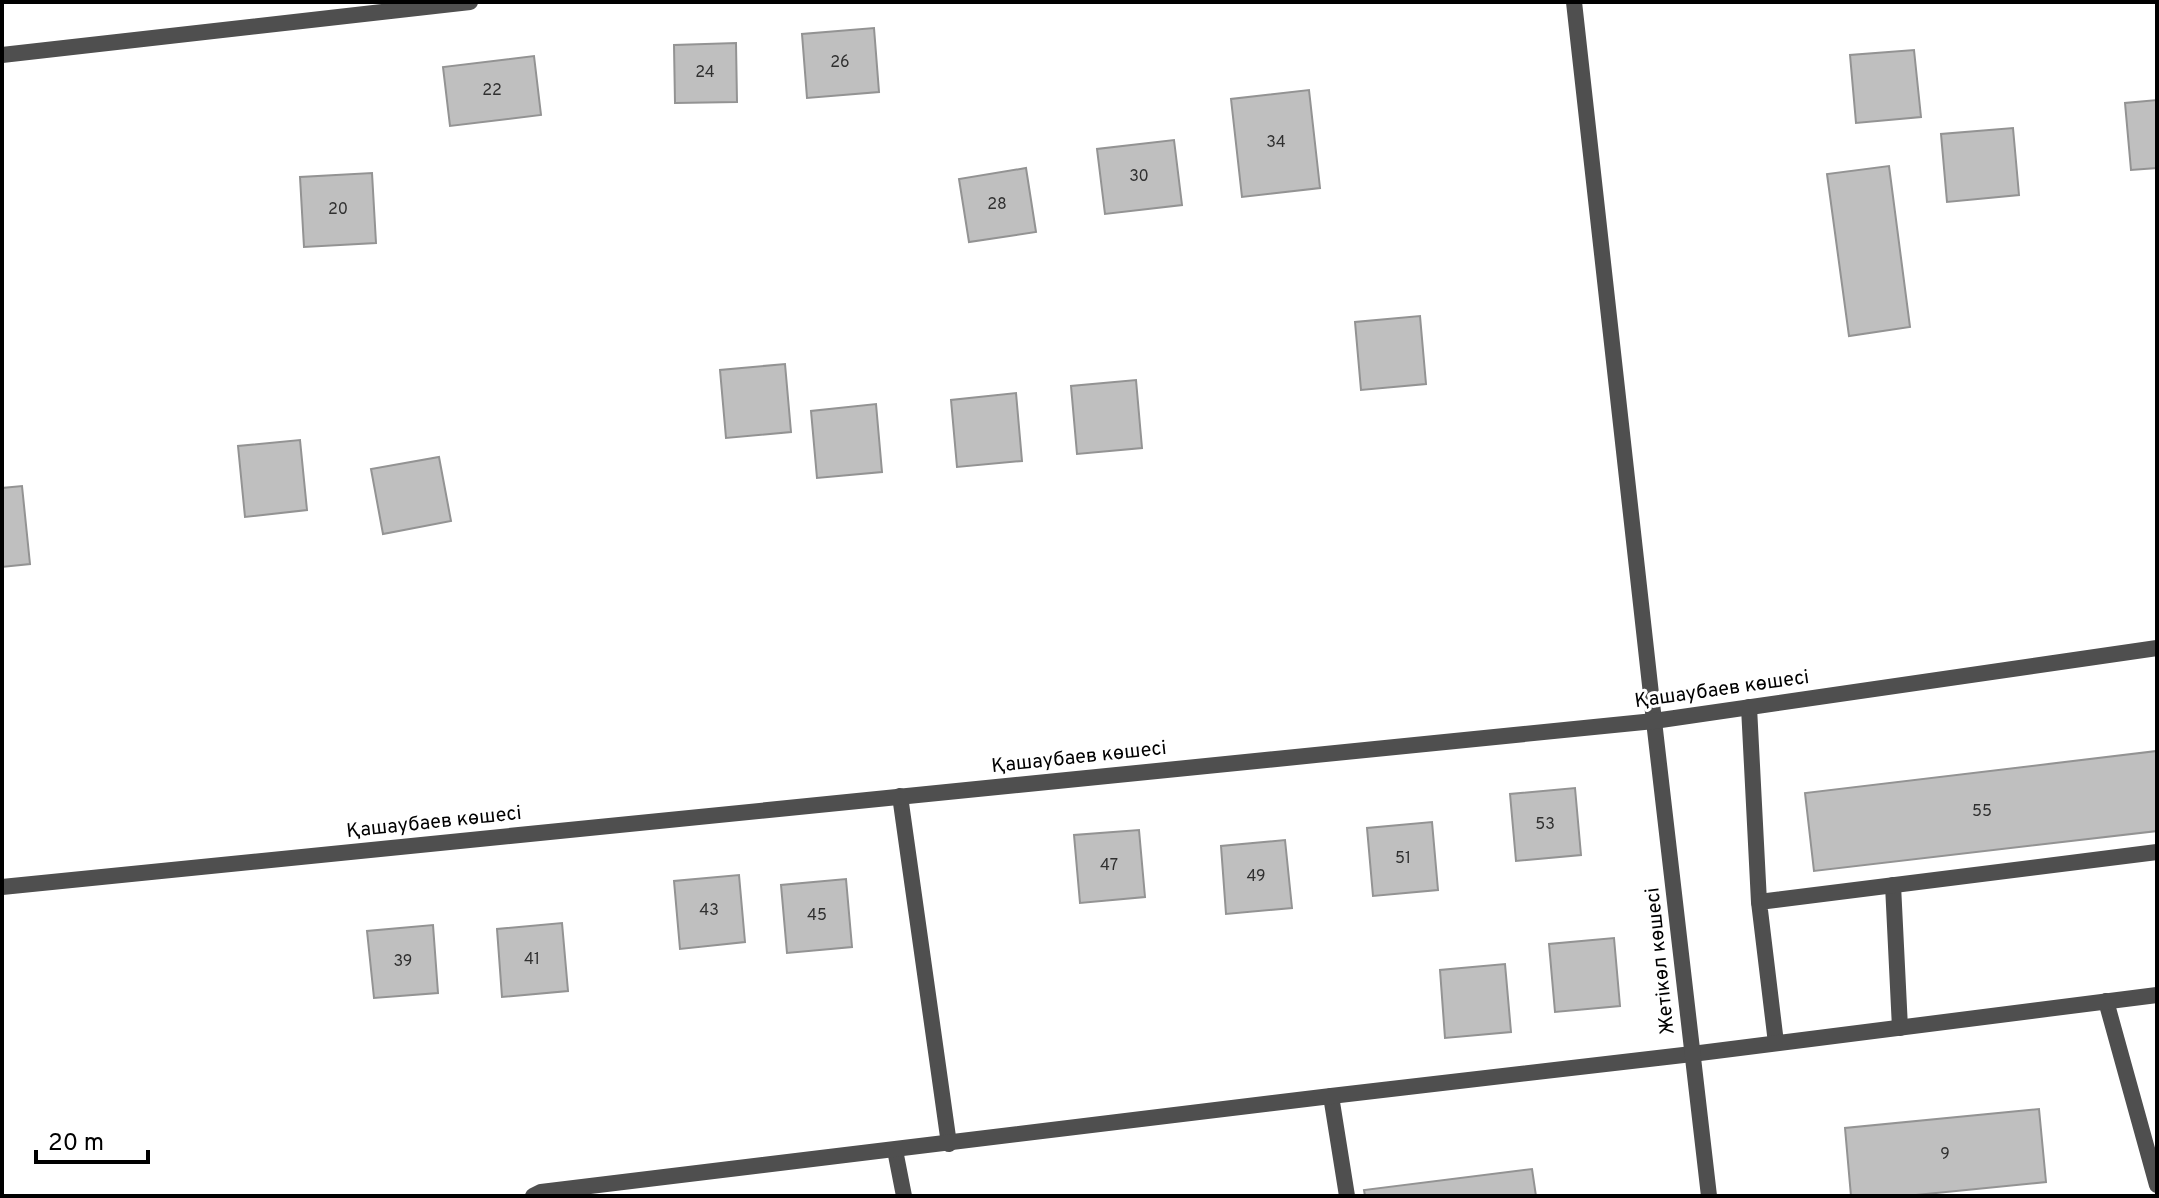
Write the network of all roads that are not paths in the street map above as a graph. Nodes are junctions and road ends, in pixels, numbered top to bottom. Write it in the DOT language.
graph roads {
  1 [pos="470,2"];
  2 [pos="1574,2"];
  3 [pos="2,55"];
  4 [pos="2157,648"];
  5 [pos="1749,707"];
  6 [pos="1654,721"];
  7 [pos="900,796"];
  8 [pos="2157,852"];
  9 [pos="1893,885"];
  10 [pos="2,887"];
  11 [pos="1759,902"];
  12 [pos="2157,995"];
  13 [pos="2106,1001"];
  14 [pos="1900,1028"];
  15 [pos="1776,1043"];
  16 [pos="1692,1054"];
  17 [pos="1331,1096"];
  18 [pos="949,1144"];
  19 [pos="895,1150"];
  20 [pos="2157,1185"];
  21 [pos="533,1196"];
  22 [pos="904,1196"];
  23 [pos="1347,1196"];
  24 [pos="1709,1196"];
  1 -- 3 [label="street"];
  2 -- 6 [label="street, Жетікөл көшесі"];
  4 -- 5 [label="street, Қашаубаев көшесі"];
  5 -- 6 [label="street, Қашаубаев көшесі"];
  5 -- 11 [label="street"];
  6 -- 7 [label="street, Қашаубаев көшесі"];
  6 -- 16 [label="street, Жетікөл көшесі"];
  7 -- 10 [label="street, Қашаубаев көшесі"];
  7 -- 18 [label="street"];
  8 -- 9 [label="street"];
  9 -- 11 [label="street"];
  9 -- 14 [label="street"];
  11 -- 15 [label="street"];
  12 -- 13 [label="street"];
  13 -- 14 [label="street"];
  13 -- 20 [label="street"];
  14 -- 15 [label="street"];
  15 -- 16 [label="street"];
  16 -- 17 [label="street"];
  16 -- 24 [label="street, Жетікөл көшесі"];
  17 -- 18 [label="street"];
  17 -- 23 [label="street"];
  18 -- 19 [label="street"];
  19 -- 21 [label="street"];
  19 -- 22 [label="street"];
}
